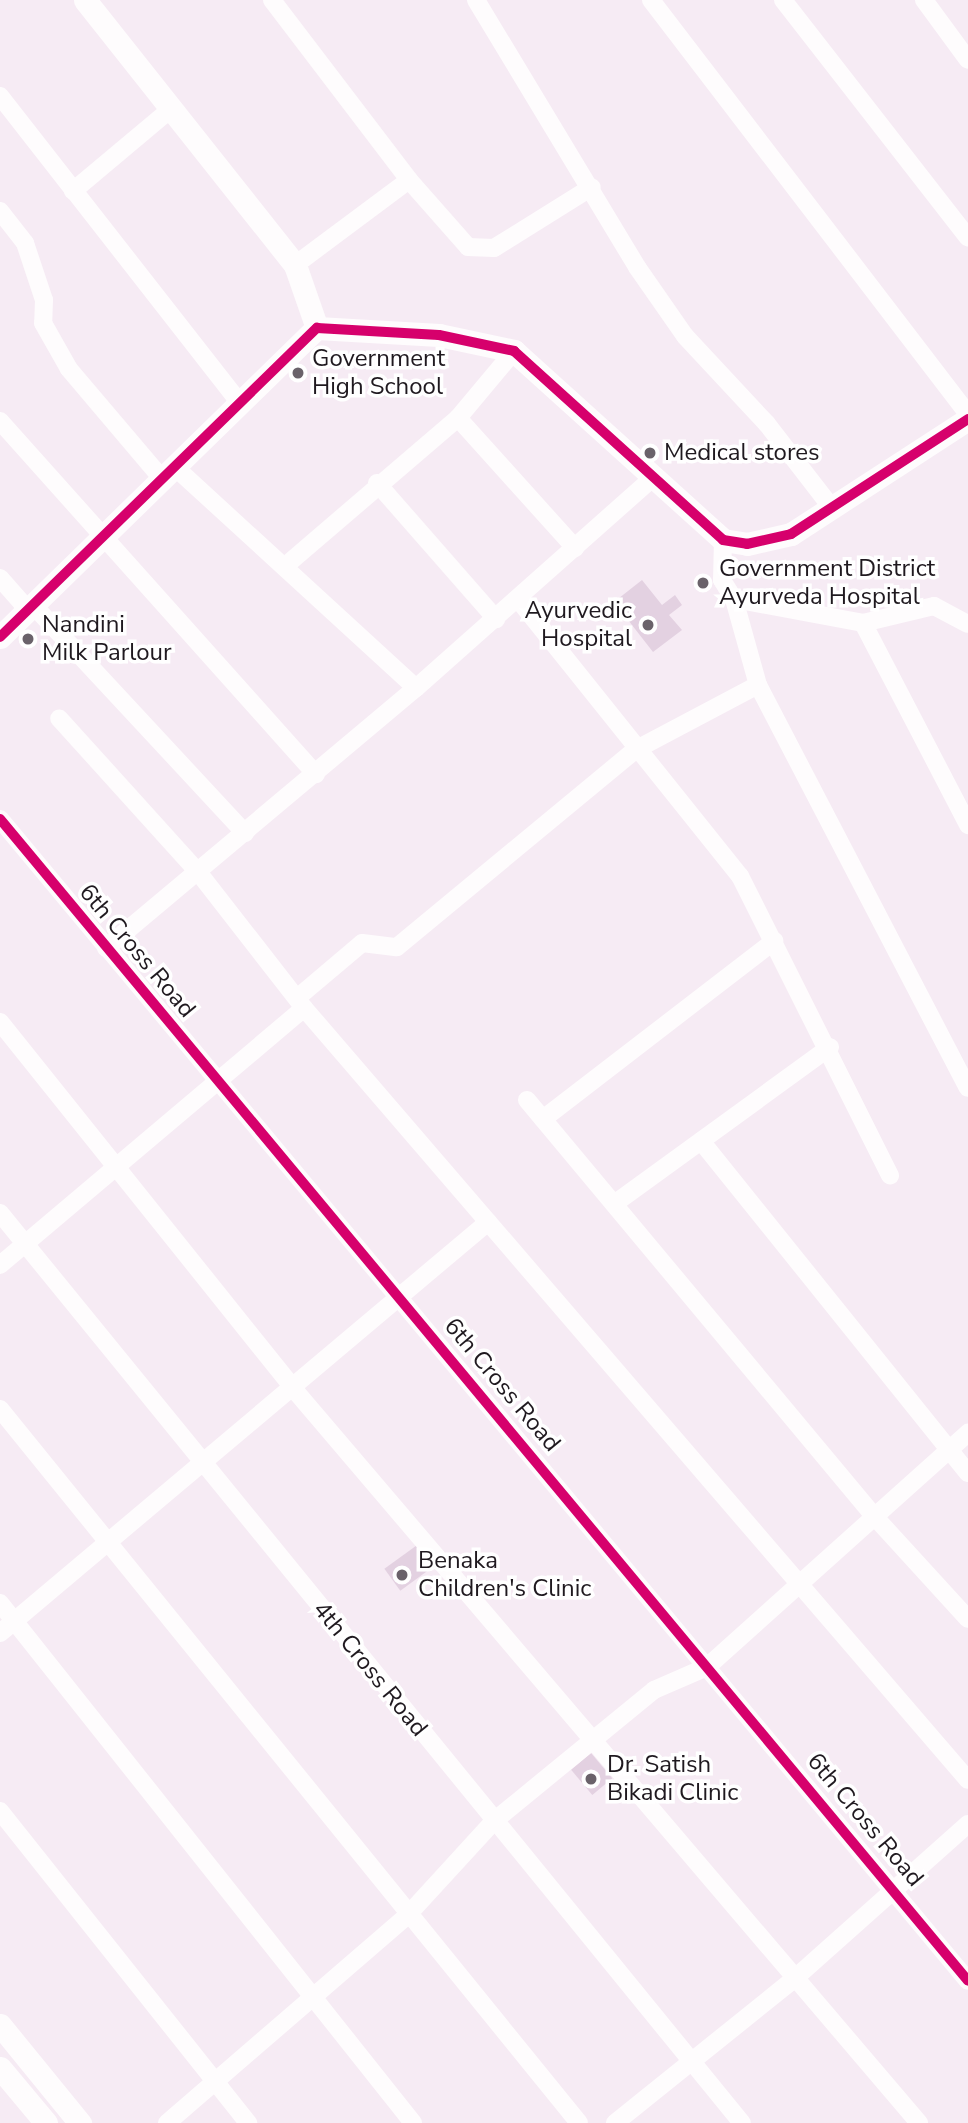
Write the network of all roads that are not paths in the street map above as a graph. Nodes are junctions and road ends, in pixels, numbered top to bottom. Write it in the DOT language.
graph roads {
  1 [pos="85,0"];
  2 [pos="272,0"];
  3 [pos="477,0"];
  4 [pos="650,0"];
  5 [pos="783,0"];
  6 [pos="948,0"];
  7 [pos="928,5"];
  8 [pos="968,60"];
  9 [pos="0,96"];
  10 [pos="172,108"];
  11 [pos="409,180"];
  12 [pos="592,187"];
  13 [pos="73,191"];
  14 [pos="0,211"];
  15 [pos="968,238"];
  16 [pos="295,265"];
  17 [pos="317,328"];
  18 [pos="514,351"];
  19 [pos="241,404"];
  20 [pos="968,414"];
  21 [pos="458,418"];
  22 [pos="968,419"];
  23 [pos="0,421"];
  24 [pos="170,475"];
  25 [pos="655,476"];
  26 [pos="377,483"];
  27 [pos="832,508"];
  28 [pos="102,540"];
  29 [pos="723,540"];
  30 [pos="575,548"];
  31 [pos="284,567"];
  32 [pos="0,578"];
  33 [pos="518,599"];
  34 [pos="734,599"];
  35 [pos="32,608"];
  36 [pos="496,619"];
  37 [pos="863,623"];
  38 [pos="968,624"];
  39 [pos="0,637"];
  40 [pos="758,685"];
  41 [pos="416,688"];
  42 [pos="59,718"];
  43 [pos="635,750"];
  44 [pos="316,774"];
  45 [pos="0,819"];
  46 [pos="968,825"];
  47 [pos="245,834"];
  48 [pos="198,872"];
  49 [pos="774,941"];
  50 [pos="106,948"];
  51 [pos="301,1003"];
  52 [pos="0,1022"];
  53 [pos="830,1047"];
  54 [pos="219,1083"];
  55 [pos="968,1088"];
  56 [pos="527,1100"];
  57 [pos="543,1119"];
  58 [pos="701,1141"];
  59 [pos="118,1164"];
  60 [pos="890,1175"];
  61 [pos="614,1204"];
  62 [pos="0,1213"];
  63 [pos="488,1222"];
  64 [pos="25,1243"];
  65 [pos="0,1265"];
  66 [pos="401,1296"];
  67 [pos="292,1387"];
  68 [pos="0,1409"];
  69 [pos="968,1433"];
  70 [pos="948,1449"];
  71 [pos="202,1462"];
  72 [pos="968,1473"];
  73 [pos="874,1516"];
  74 [pos="107,1542"];
  75 [pos="797,1585"];
  76 [pos="0,1603"];
  77 [pos="968,1619"];
  78 [pos="15,1621"];
  79 [pos="0,1633"];
  80 [pos="707,1667"];
  81 [pos="590,1741"];
  82 [pos="968,1780"];
  83 [pos="0,1811"];
  84 [pos="494,1821"];
  85 [pos="968,1824"];
  86 [pos="896,1889"];
  87 [pos="406,1917"];
  88 [pos="794,1979"];
  89 [pos="968,1981"];
  90 [pos="313,1997"];
  91 [pos="0,2025"];
  92 [pos="694,2063"];
  93 [pos="0,2068"];
  94 [pos="214,2082"];
  95 [pos="46,2123"];
  96 [pos="80,2123"];
  97 [pos="167,2123"];
  98 [pos="248,2123"];
  99 [pos="413,2123"];
  100 [pos="579,2123"];
  101 [pos="615,2123"];
  102 [pos="742,2123"];
  103 [pos="919,2123"];
  1 -- 10 [label="street"];
  2 -- 11 [label="street"];
  3 -- 12 [label="street"];
  4 -- 20 [label="street"];
  5 -- 15 [label="street"];
  6 -- 7 [label="street"];
  7 -- 8 [label="street"];
  9 -- 13 [label="street"];
  10 -- 13 [label="street"];
  10 -- 16 [label="street"];
  11 -- 12 [label="street"];
  11 -- 16 [label="street"];
  12 -- 27 [label="street"];
  13 -- 19 [label="street"];
  14 -- 24 [label="street"];
  16 -- 17 [label="street"];
  17 -- 18 [label="street"];
  17 -- 19 [label="street"];
  18 -- 21 [label="street"];
  18 -- 25 [label="street"];
  19 -- 24 [label="street"];
  21 -- 26 [label="street"];
  21 -- 30 [label="street"];
  22 -- 27 [label="street"];
  23 -- 28 [label="street"];
  24 -- 28 [label="street"];
  24 -- 31 [label="street"];
  25 -- 29 [label="street"];
  25 -- 30 [label="street"];
  26 -- 31 [label="street"];
  26 -- 36 [label="street"];
  27 -- 29 [label="street"];
  28 -- 35 [label="street"];
  28 -- 44 [label="street"];
  29 -- 34 [label="street"];
  30 -- 33 [label="street"];
  31 -- 41 [label="street"];
  32 -- 35 [label="street"];
  33 -- 36 [label="street"];
  33 -- 43 [label="street"];
  34 -- 37 [label="street"];
  34 -- 40 [label="street"];
  35 -- 39 [label="street"];
  35 -- 47 [label="street"];
  36 -- 41 [label="street"];
  37 -- 38 [label="street"];
  37 -- 46 [label="street"];
  40 -- 43 [label="street"];
  40 -- 55 [label="street"];
  41 -- 44 [label="street"];
  42 -- 48 [label="street"];
  43 -- 49 [label="street"];
  43 -- 51 [label="street"];
  44 -- 47 [label="street"];
  45 -- 50 [label="street, 6th Cross Road"];
  47 -- 48 [label="street"];
  48 -- 50 [label="street"];
  48 -- 51 [label="street"];
  49 -- 53 [label="street"];
  49 -- 57 [label="street"];
  50 -- 54 [label="street, 6th Cross Road"];
  51 -- 54 [label="street"];
  51 -- 63 [label="street"];
  52 -- 59 [label="street"];
  53 -- 58 [label="street"];
  53 -- 60 [label="street"];
  54 -- 59 [label="street"];
  54 -- 66 [label="street, 6th Cross Road"];
  56 -- 57 [label="street"];
  57 -- 61 [label="street"];
  58 -- 61 [label="street"];
  58 -- 70 [label="street"];
  59 -- 64 [label="street"];
  59 -- 67 [label="street"];
  61 -- 73 [label="street"];
  62 -- 64 [label="street, 4th Cross Road"];
  63 -- 66 [label="street"];
  63 -- 75 [label="street"];
  64 -- 65 [label="street"];
  64 -- 71 [label="street, 4th Cross Road"];
  66 -- 67 [label="street"];
  66 -- 80 [label="street, 6th Cross Road"];
  67 -- 71 [label="street"];
  67 -- 81 [label="street"];
  68 -- 74 [label="street"];
  69 -- 70 [label="street"];
  70 -- 72 [label="street"];
  70 -- 73 [label="street"];
  71 -- 74 [label="street"];
  71 -- 84 [label="street, 4th Cross Road"];
  73 -- 75 [label="street"];
  73 -- 77 [label="street"];
  74 -- 78 [label="street"];
  74 -- 87 [label="street"];
  75 -- 80 [label="street"];
  75 -- 82 [label="street"];
  76 -- 78 [label="street"];
  78 -- 79 [label="street"];
  78 -- 90 [label="street"];
  80 -- 81 [label="street"];
  80 -- 86 [label="street, 6th Cross Road"];
  81 -- 84 [label="street"];
  81 -- 88 [label="street"];
  83 -- 94 [label="street"];
  84 -- 87 [label="street"];
  84 -- 92 [label="street, 4th Cross Road"];
  85 -- 86 [label="street"];
  86 -- 88 [label="street"];
  86 -- 89 [label="street, 6th Cross Road"];
  87 -- 90 [label="street"];
  87 -- 100 [label="street"];
  88 -- 92 [label="street"];
  88 -- 103 [label="street"];
  90 -- 94 [label="street"];
  90 -- 99 [label="street"];
  91 -- 96 [label="street"];
  92 -- 101 [label="street"];
  92 -- 102 [label="street, 4th Cross Road"];
  93 -- 95 [label="street"];
  94 -- 97 [label="street"];
  94 -- 98 [label="street"];
}
